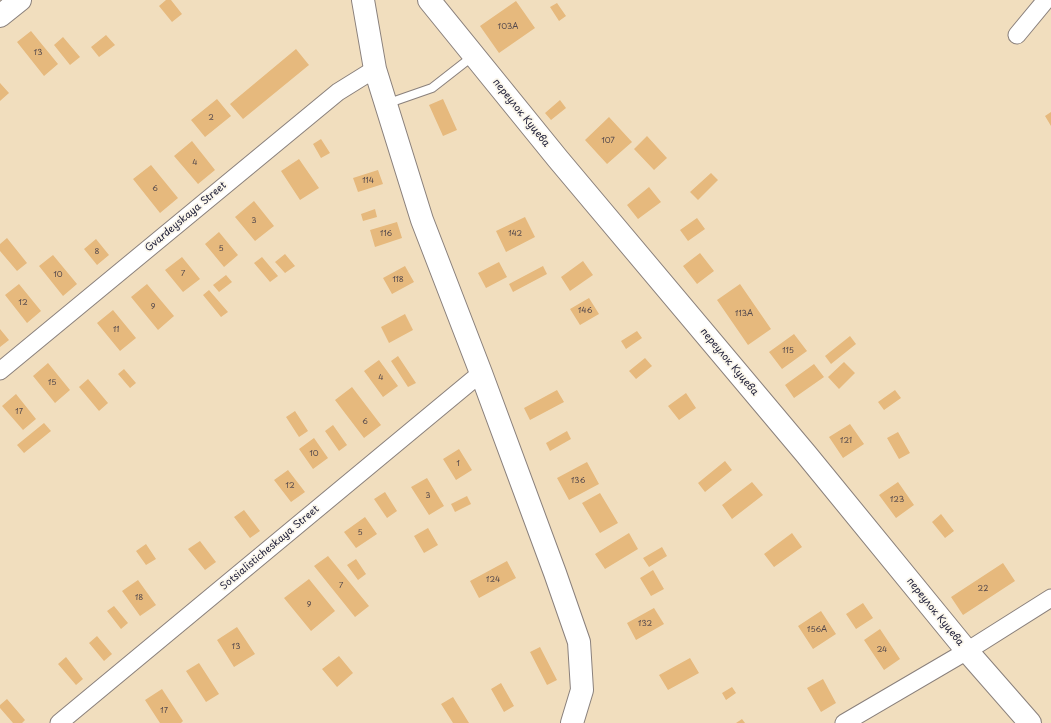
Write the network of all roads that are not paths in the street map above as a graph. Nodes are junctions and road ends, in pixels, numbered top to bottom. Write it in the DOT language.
graph roads {
  1 [pos="20,0"];
  2 [pos="363,0"];
  3 [pos="429,0"];
  4 [pos="1046,0"];
  5 [pos="0,16"];
  6 [pos="1017,34"];
  7 [pos="474,56"];
  8 [pos="375,69"];
  9 [pos="386,104"];
  10 [pos="0,371"];
  11 [pos="481,373"];
  12 [pos="1051,598"];
  13 [pos="967,651"];
  14 [pos="59,723"];
  15 [pos="572,723"];
  16 [pos="844,723"];
  17 [pos="1030,723"];
  1 -- 5 [label="street"];
  2 -- 8 [label="street"];
  3 -- 7 [label="street, переулок Куцева"];
  4 -- 6 [label="street"];
  7 -- 9 [label="lane"];
  7 -- 13 [label="street, переулок Куцева"];
  8 -- 9 [label="street"];
  8 -- 10 [label="street, Gvardeyskaya Street"];
  9 -- 11 [label="street"];
  11 -- 14 [label="street, Sotsialisticheskaya Street"];
  11 -- 15 [label="street"];
  12 -- 13 [label="street"];
  13 -- 16 [label="street"];
  13 -- 17 [label="street, переулок Куцева"];
}
